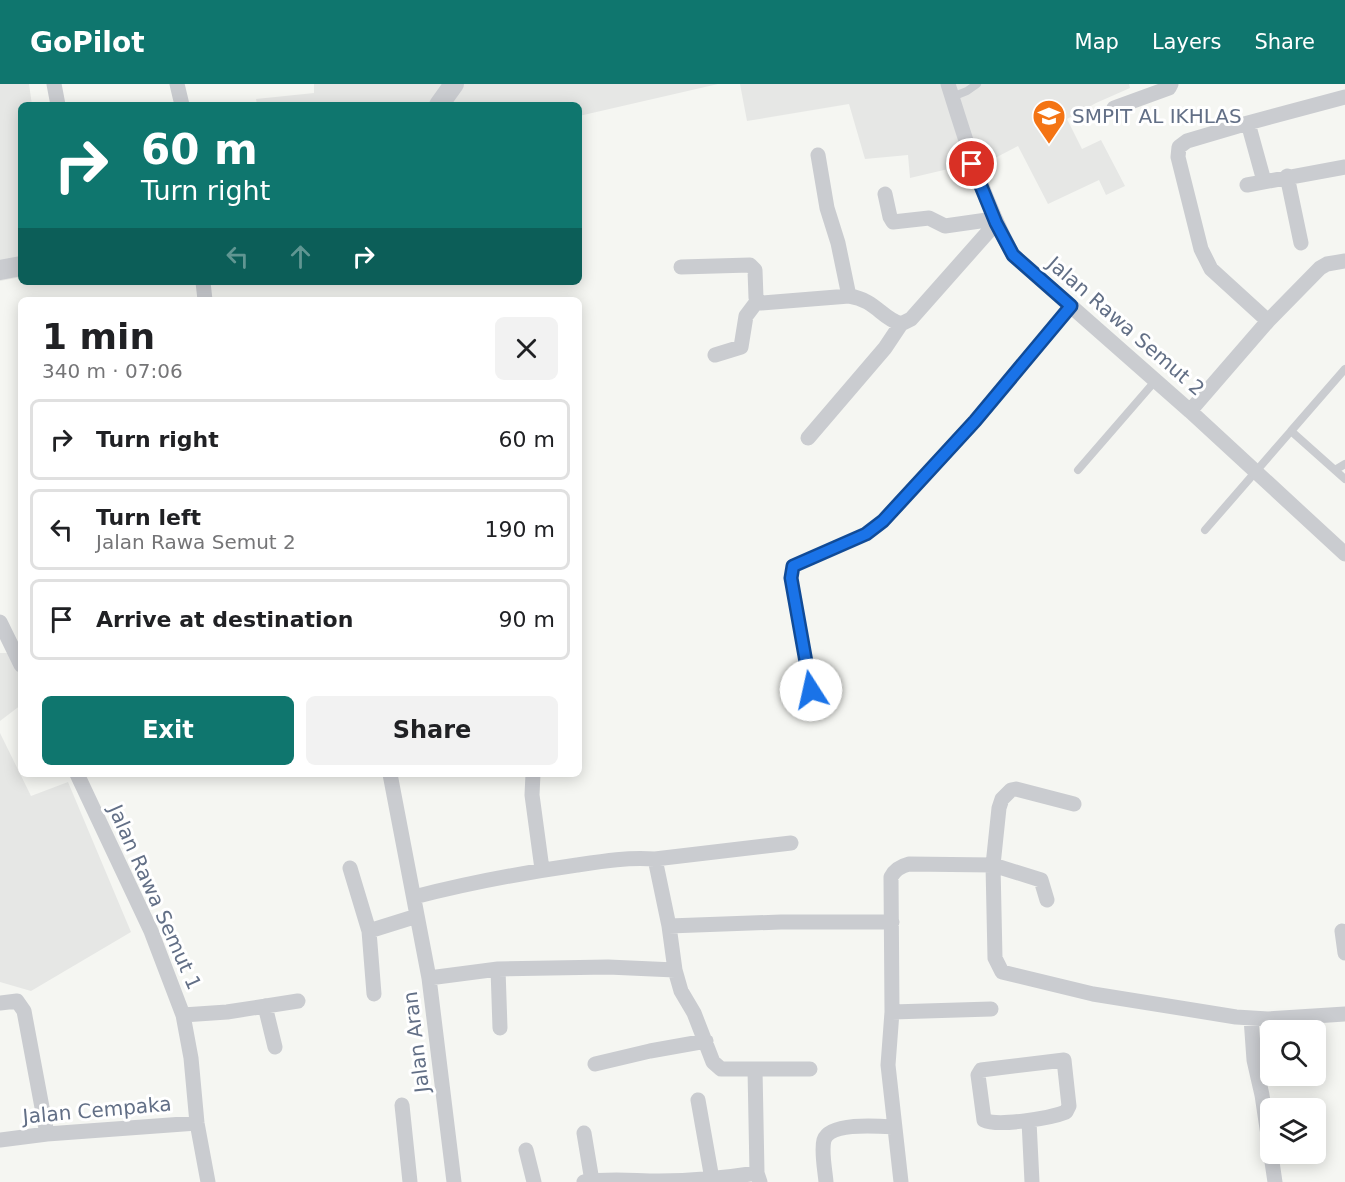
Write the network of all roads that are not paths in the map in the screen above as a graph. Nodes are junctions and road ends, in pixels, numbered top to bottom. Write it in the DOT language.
graph roads {
  1 [pos="54,84"];
  2 [pos="177,84"];
  3 [pos="454,84"];
  4 [pos="977,84"];
  5 [pos="1172,84"];
  6 [pos="950,90"];
  7 [pos="1345,97"];
  8 [pos="57,102"];
  9 [pos="181,102"];
  10 [pos="441,102"];
  11 [pos="1114,108"];
  12 [pos="1248,123"];
  13 [pos="818,155"];
  14 [pos="1345,167"];
  15 [pos="1287,176"];
  16 [pos="1264,181"];
  17 [pos="1247,185"];
  18 [pos="885,194"];
  19 [pos="995,221"];
  20 [pos="1300,243"];
  21 [pos="1345,261"];
  22 [pos="18,267"];
  23 [pos="681,267"];
  24 [pos="0,270"];
  25 [pos="849,296"];
  26 [pos="758,300"];
  27 [pos="1071,306"];
  28 [pos="1268,321"];
  29 [pos="901,324"];
  30 [pos="715,355"];
  31 [pos="1345,369"];
  32 [pos="1156,380"];
  33 [pos="1190,411"];
  34 [pos="1291,431"];
  35 [pos="808,438"];
  36 [pos="1345,464"];
  37 [pos="1078,470"];
  38 [pos="1335,470"];
  39 [pos="1256,472"];
  40 [pos="1345,479"];
  41 [pos="1205,530"];
  42 [pos="1345,554"];
  43 [pos="0,622"];
  44 [pos="18,657"];
  45 [pos="811,690"];
  46 [pos="78,777"];
  47 [pos="391,777"];
  48 [pos="533,777"];
  49 [pos="1074,804"];
  50 [pos="790,843"];
  51 [pos="655,859"];
  52 [pos="993,865"];
  53 [pos="350,868"];
  54 [pos="542,869"];
  55 [pos="414,897"];
  56 [pos="1047,900"];
  57 [pos="417,916"];
  58 [pos="891,922"];
  59 [pos="669,926"];
  60 [pos="369,931"];
  61 [pos="1342,931"];
  62 [pos="1345,953"];
  63 [pos="498,969"];
  64 [pos="675,970"];
  65 [pos="429,978"];
  66 [pos="374,994"];
  67 [pos="298,1001"];
  68 [pos="0,1003"];
  69 [pos="265,1006"];
  70 [pos="991,1009"];
  71 [pos="892,1012"];
  72 [pos="1345,1014"];
  73 [pos="183,1015"];
  74 [pos="1251,1018"];
  75 [pos="500,1028"];
  76 [pos="706,1041"];
  77 [pos="275,1047"];
  78 [pos="595,1064"];
  79 [pos="755,1069"];
  80 [pos="810,1069"];
  81 [pos="698,1100"];
  82 [pos="402,1105"];
  83 [pos="1029,1121"];
  84 [pos="197,1123"];
  85 [pos="894,1127"];
  86 [pos="584,1133"];
  87 [pos="47,1134"];
  88 [pos="0,1140"];
  89 [pos="526,1150"];
  90 [pos="759,1178"];
  91 [pos="712,1179"];
  92 [pos="588,1181"];
  93 [pos="617,1181"];
  94 [pos="208,1182"];
  95 [pos="410,1182"];
  96 [pos="454,1182"];
  97 [pos="534,1182"];
  98 [pos="826,1182"];
  99 [pos="901,1182"];
  100 [pos="1032,1182"];
  101 [pos="1275,1182"];
  1 -- 8 [label="street"];
  2 -- 9 [label="street"];
  3 -- 10 [label="street"];
  4 -- 6 [label="lane"];
  5 -- 11 [label="street"];
  6 -- 19 [label="street, Jalan Rawa Semut 2"];
  7 -- 12 [label="street"];
  12 -- 16 [label="street"];
  12 -- 28 [label="street"];
  13 -- 25 [label="street"];
  14 -- 15 [label="street"];
  15 -- 16 [label="street"];
  15 -- 20 [label="street"];
  16 -- 17 [label="street"];
  18 -- 19 [label="street"];
  19 -- 27 [label="street, Jalan Rawa Semut 2"];
  19 -- 29 [label="street"];
  21 -- 28 [label="street"];
  22 -- 24 [label="street"];
  23 -- 26 [label="street"];
  25 -- 26 [label="street"];
  25 -- 29 [label="street"];
  26 -- 30 [label="street"];
  27 -- 32 [label="street, Jalan Rawa Semut 2"];
  27 -- 45 [label="lane"];
  28 -- 33 [label="street"];
  29 -- 35 [label="street"];
  31 -- 34 [label="lane"];
  32 -- 33 [label="street, Jalan Rawa Semut 2"];
  32 -- 37 [label="lane"];
  33 -- 39 [label="street, Jalan Rawa Semut 2"];
  34 -- 38 [label="lane"];
  34 -- 39 [label="lane"];
  36 -- 38 [label="lane"];
  38 -- 40 [label="lane"];
  39 -- 41 [label="lane"];
  39 -- 42 [label="street, Jalan Rawa Semut 2"];
  43 -- 44 [label="street"];
  46 -- 73 [label="street, Jalan Rawa Semut 1"];
  47 -- 55 [label="street, Jalan Aran"];
  48 -- 54 [label="street"];
  49 -- 52 [label="street"];
  50 -- 51 [label="street"];
  51 -- 54 [label="street"];
  51 -- 59 [label="street"];
  52 -- 56 [label="street"];
  52 -- 58 [label="street"];
  52 -- 74 [label="street"];
  53 -- 60 [label="street"];
  54 -- 55 [label="street"];
  55 -- 57 [label="street, Jalan Aran"];
  57 -- 60 [label="street"];
  57 -- 65 [label="street, Jalan Aran"];
  58 -- 59 [label="street"];
  58 -- 71 [label="street"];
  59 -- 64 [label="street"];
  60 -- 66 [label="street"];
  61 -- 62 [label="street"];
  63 -- 64 [label="street"];
  63 -- 65 [label="street"];
  63 -- 75 [label="street"];
  64 -- 76 [label="street"];
  65 -- 96 [label="street, Jalan Aran"];
  67 -- 69 [label="street"];
  68 -- 87 [label="street"];
  69 -- 73 [label="street"];
  69 -- 77 [label="street"];
  70 -- 71 [label="street"];
  71 -- 85 [label="street"];
  72 -- 74 [label="street"];
  73 -- 84 [label="street, Jalan Rawa Semut 1"];
  74 -- 101 [label="street"];
  76 -- 78 [label="street"];
  76 -- 79 [label="street"];
  79 -- 80 [label="street"];
  79 -- 90 [label="street"];
  81 -- 91 [label="street"];
  82 -- 95 [label="street"];
  83 -- 83 [label="street"];
  83 -- 100 [label="street"];
  84 -- 87 [label="street, Jalan Cempaka"];
  84 -- 94 [label="street, Jalan Rawa Semut 1"];
  85 -- 98 [label="street"];
  85 -- 99 [label="street"];
  86 -- 92 [label="street"];
  87 -- 88 [label="street, Jalan Cempaka"];
  89 -- 97 [label="street"];
  90 -- 91 [label="street"];
  91 -- 93 [label="street"];
  92 -- 93 [label="street"];
}
